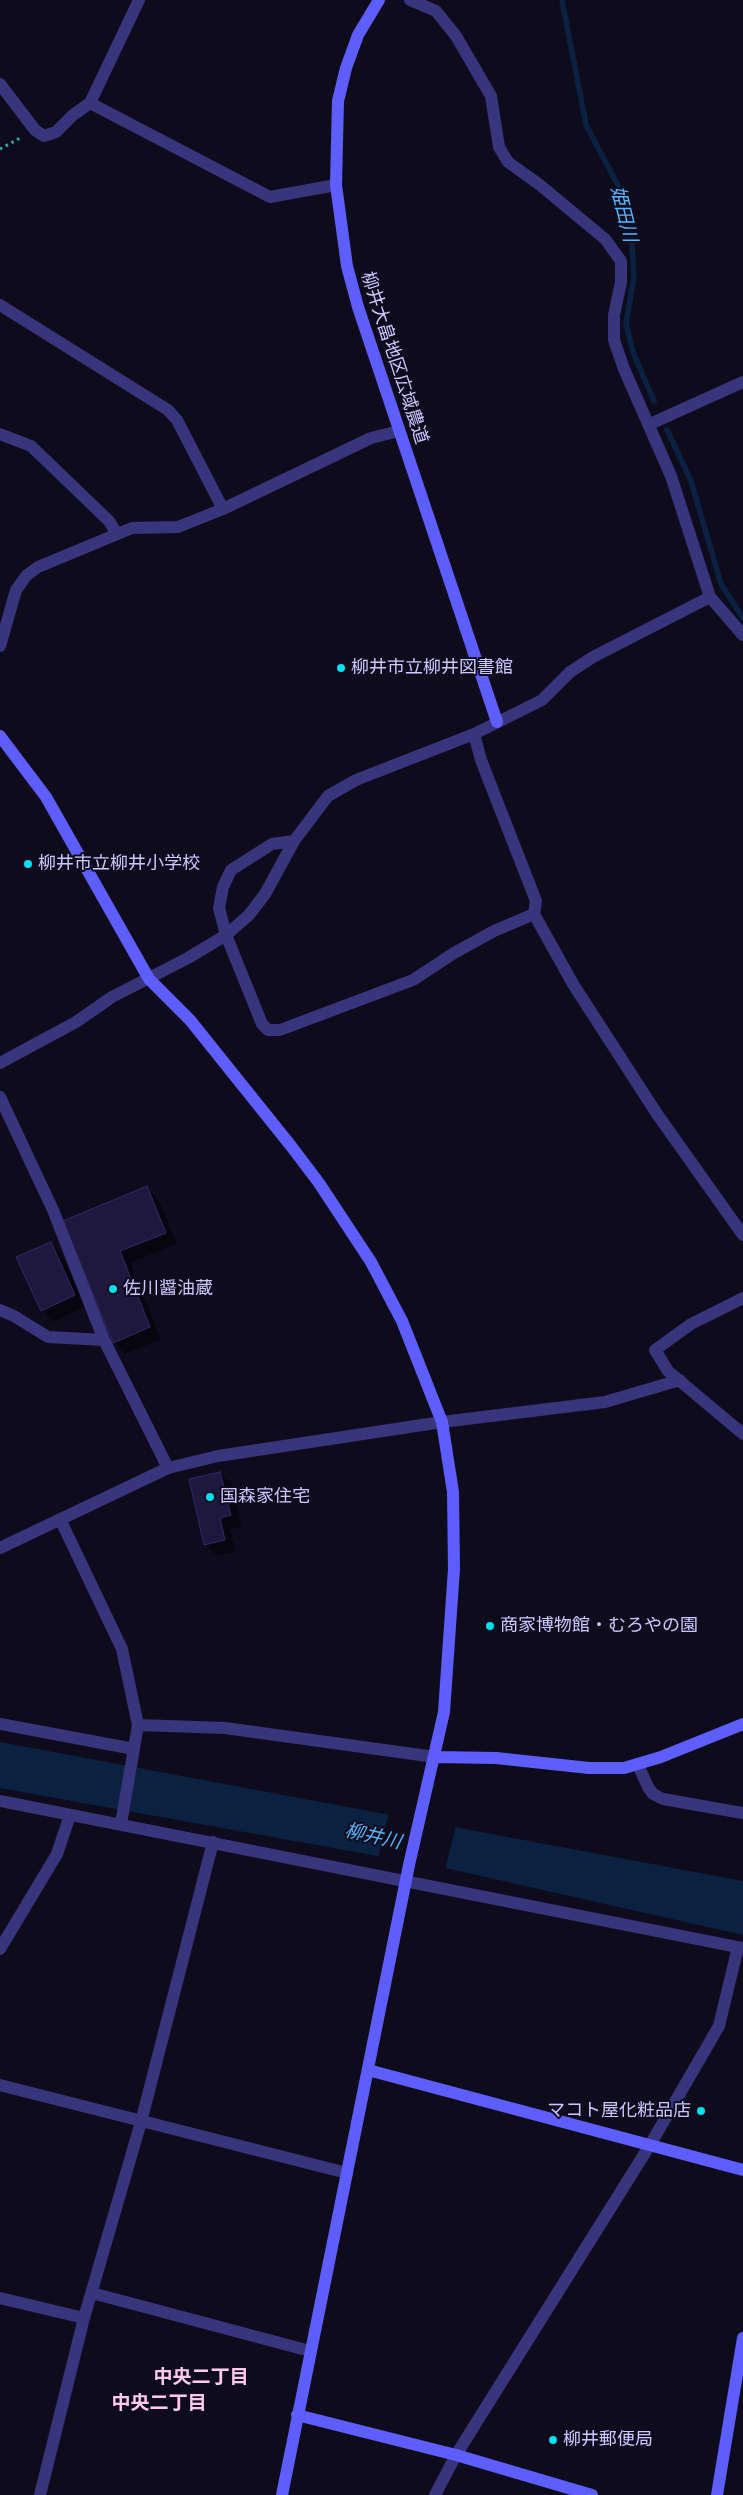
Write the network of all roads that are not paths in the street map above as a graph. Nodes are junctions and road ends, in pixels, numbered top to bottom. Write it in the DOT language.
graph roads {
  1 [pos="139,0"];
  2 [pos="379,0"];
  3 [pos="410,0"];
  4 [pos="0,84"];
  5 [pos="90,103"];
  6 [pos="336,185"];
  7 [pos="0,305"];
  8 [pos="743,382"];
  9 [pos="650,424"];
  10 [pos="399,431"];
  11 [pos="0,434"];
  12 [pos="223,509"];
  13 [pos="117,534"];
  14 [pos="710,597"];
  15 [pos="743,635"];
  16 [pos="0,646"];
  17 [pos="497,722"];
  18 [pos="474,734"];
  19 [pos="0,736"];
  20 [pos="294,841"];
  21 [pos="534,914"];
  22 [pos="226,935"];
  23 [pos="149,979"];
  24 [pos="0,1062"];
  25 [pos="0,1097"];
  26 [pos="742,1229"];
  27 [pos="743,1298"];
  28 [pos="0,1310"];
  29 [pos="104,1340"];
  30 [pos="680,1380"];
  31 [pos="442,1422"];
  32 [pos="743,1434"];
  33 [pos="168,1468"];
  34 [pos="60,1519"];
  35 [pos="0,1548"];
  36 [pos="0,1724"];
  37 [pos="743,1724"];
  38 [pos="138,1725"];
  39 [pos="134,1749"];
  40 [pos="435,1757"];
  41 [pos="638,1765"];
  42 [pos="0,1801"];
  43 [pos="743,1813"];
  44 [pos="70,1815"];
  45 [pos="120,1821"];
  46 [pos="214,1842"];
  47 [pos="406,1881"];
  48 [pos="740,1947"];
  49 [pos="0,1949"];
  50 [pos="368,2070"];
  51 [pos="0,2085"];
  52 [pos="141,2122"];
  53 [pos="650,2145"];
  54 [pos="743,2170"];
  55 [pos="347,2173"];
  56 [pos="92,2293"];
  57 [pos="0,2298"];
  58 [pos="84,2318"];
  59 [pos="743,2338"];
  60 [pos="310,2351"];
  61 [pos="298,2415"];
  62 [pos="456,2455"];
  63 [pos="40,2495"];
  64 [pos="282,2495"];
  65 [pos="436,2495"];
  66 [pos="592,2495"];
  67 [pos="717,2495"];
  1 -- 5 [label="street"];
  2 -- 6 [label="street, 柳井大畠地区広域農道"];
  3 -- 9 [label="street"];
  4 -- 5 [label="street"];
  5 -- 6 [label="street"];
  6 -- 10 [label="street, 柳井大畠地区広域農道"];
  7 -- 12 [label="street"];
  8 -- 9 [label="street"];
  9 -- 14 [label="street"];
  10 -- 12 [label="street"];
  10 -- 17 [label="street, 柳井大畠地区広域農道"];
  11 -- 13 [label="street"];
  12 -- 13 [label="street"];
  13 -- 16 [label="street"];
  14 -- 15 [label="street"];
  14 -- 17 [label="street"];
  17 -- 18 [label="street"];
  18 -- 20 [label="street"];
  18 -- 21 [label="street"];
  19 -- 23 [label="street"];
  20 -- 22 [label="street"];
  20 -- 22 [label="street"];
  21 -- 22 [label="street"];
  21 -- 26 [label="street"];
  22 -- 23 [label="street"];
  23 -- 24 [label="street"];
  23 -- 31 [label="street"];
  25 -- 29 [label="street"];
  27 -- 30 [label="street"];
  28 -- 29 [label="street"];
  29 -- 33 [label="street"];
  30 -- 31 [label="street"];
  30 -- 32 [label="street"];
  31 -- 33 [label="street"];
  31 -- 40 [label="street"];
  33 -- 34 [label="street"];
  34 -- 35 [label="street"];
  34 -- 38 [label="street"];
  36 -- 39 [label="street"];
  37 -- 41 [label="street"];
  38 -- 39 [label="street"];
  38 -- 40 [label="street"];
  39 -- 45 [label="street"];
  40 -- 41 [label="street"];
  40 -- 47 [label="street"];
  41 -- 43 [label="street"];
  42 -- 44 [label="street"];
  44 -- 45 [label="street"];
  44 -- 49 [label="street"];
  45 -- 46 [label="street"];
  46 -- 47 [label="street"];
  46 -- 52 [label="street"];
  47 -- 48 [label="street"];
  47 -- 50 [label="street"];
  48 -- 53 [label="street"];
  50 -- 53 [label="street"];
  50 -- 55 [label="street"];
  51 -- 52 [label="street"];
  52 -- 55 [label="street"];
  52 -- 56 [label="street"];
  53 -- 54 [label="street"];
  53 -- 62 [label="street"];
  55 -- 60 [label="street"];
  56 -- 58 [label="street"];
  56 -- 60 [label="street"];
  57 -- 58 [label="street"];
  58 -- 63 [label="street"];
  59 -- 67 [label="street"];
  60 -- 61 [label="street"];
  61 -- 62 [label="street"];
  61 -- 64 [label="street"];
  62 -- 65 [label="street"];
  62 -- 66 [label="street"];
}
